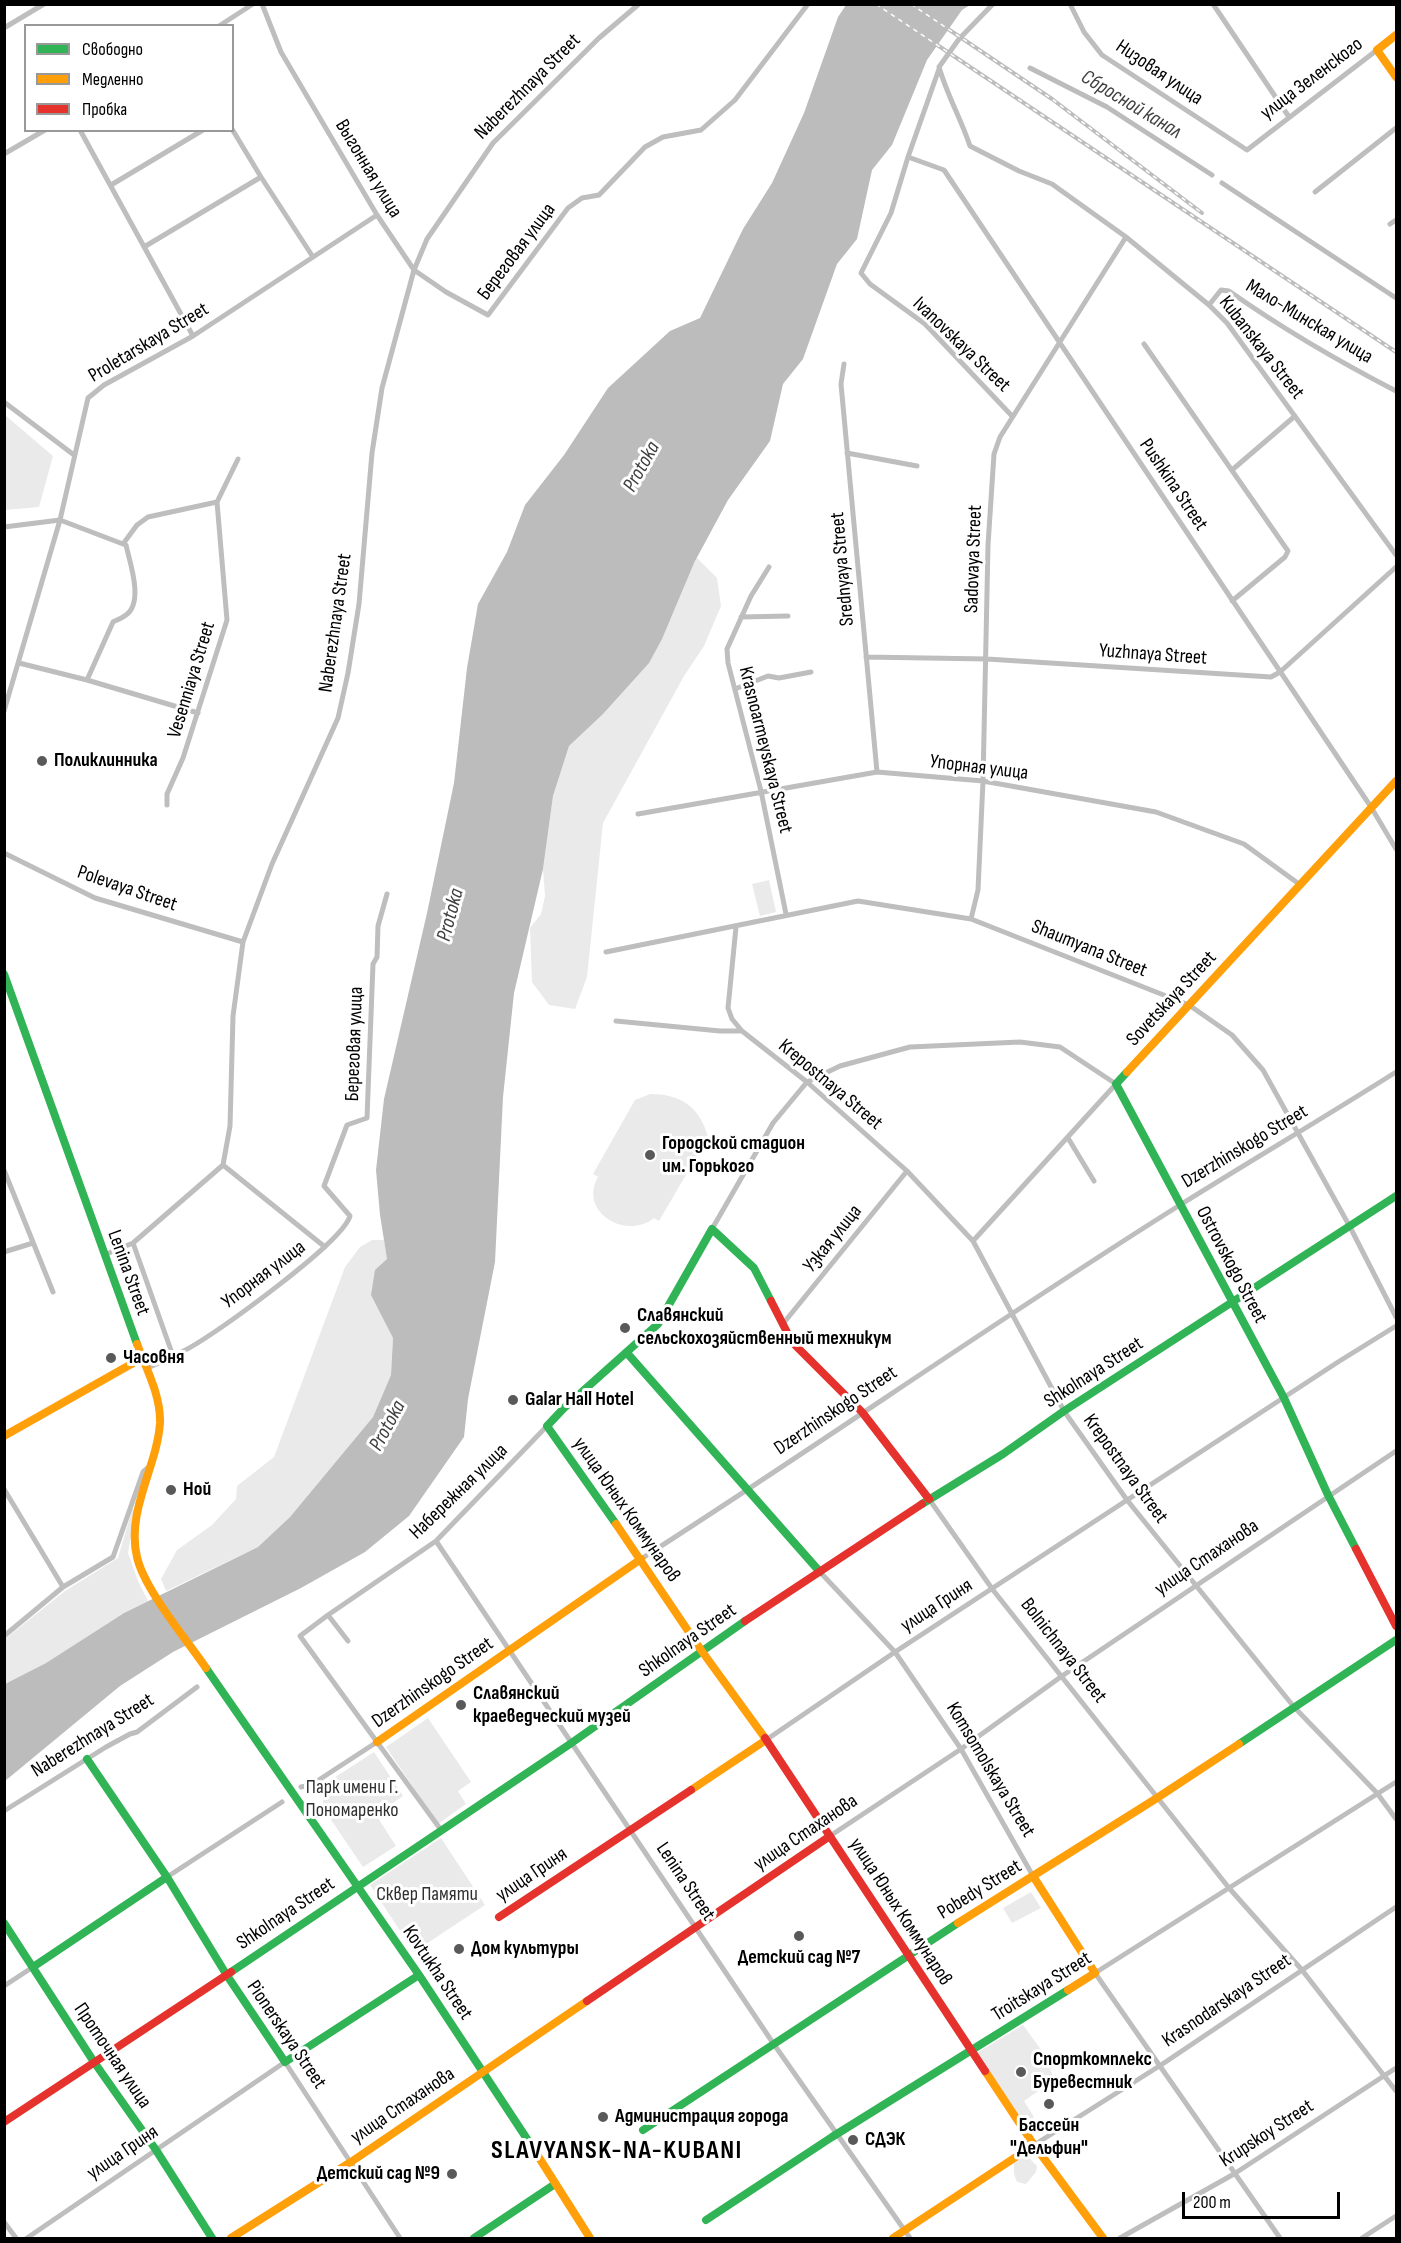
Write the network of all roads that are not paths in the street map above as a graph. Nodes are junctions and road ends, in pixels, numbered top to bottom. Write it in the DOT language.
graph roads {
  1 [pos="44,4"];
  2 [pos="253,4"];
  3 [pos="262,4"];
  4 [pos="639,4"];
  5 [pos="808,4"];
  6 [pos="993,4"];
  7 [pos="1070,4"];
  8 [pos="1213,4"];
  9 [pos="222,24"];
  10 [pos="4,28"];
  11 [pos="1396,35"];
  12 [pos="1377,50"];
  13 [pos="939,68"];
  14 [pos="1396,77"];
  15 [pos="1289,117"];
  16 [pos="1396,128"];
  17 [pos="42,132"];
  18 [pos="81,132"];
  19 [pos="200,132"];
  20 [pos="234,132"];
  21 [pos="1247,150"];
  22 [pos="4,154"];
  23 [pos="908,157"];
  24 [pos="261,177"];
  25 [pos="111,185"];
  26 [pos="1315,192"];
  27 [pos="378,215"];
  28 [pos="1396,220"];
  29 [pos="1390,224"];
  30 [pos="1126,237"];
  31 [pos="144,247"];
  32 [pos="313,257"];
  33 [pos="414,270"];
  34 [pos="1209,304"];
  35 [pos="488,315"];
  36 [pos="193,336"];
  37 [pos="1059,340"];
  38 [pos="1144,344"];
  39 [pos="844,364"];
  40 [pos="1396,391"];
  41 [pos="4,402"];
  42 [pos="1012,416"];
  43 [pos="1295,416"];
  44 [pos="847,453"];
  45 [pos="74,456"];
  46 [pos="238,459"];
  47 [pos="917,466"];
  48 [pos="1232,470"];
  49 [pos="217,502"];
  50 [pos="60,520"];
  51 [pos="4,527"];
  52 [pos="123,544"];
  53 [pos="1396,555"];
  54 [pos="769,567"];
  55 [pos="1396,567"];
  56 [pos="1232,601"];
  57 [pos="788,616"];
  58 [pos="741,617"];
  59 [pos="866,657"];
  60 [pos="987,659"];
  61 [pos="19,663"];
  62 [pos="811,672"];
  63 [pos="1280,672"];
  64 [pos="87,680"];
  65 [pos="735,689"];
  66 [pos="4,711"];
  67 [pos="198,713"];
  68 [pos="878,772"];
  69 [pos="983,781"];
  70 [pos="1396,781"];
  71 [pos="761,791"];
  72 [pos="167,805"];
  73 [pos="1371,807"];
  74 [pos="638,814"];
  75 [pos="1396,849"];
  76 [pos="4,853"];
  77 [pos="1299,884"];
  78 [pos="387,894"];
  79 [pos="786,914"];
  80 [pos="971,919"];
  81 [pos="736,927"];
  82 [pos="243,942"];
  83 [pos="606,952"];
  84 [pos="4,974"];
  85 [pos="1189,1005"];
  86 [pos="616,1021"];
  87 [pos="742,1031"];
  88 [pos="1396,1072"];
  89 [pos="807,1082"];
  90 [pos="1116,1084"];
  91 [pos="1298,1134"];
  92 [pos="1068,1138"];
  93 [pos="223,1165"];
  94 [pos="4,1170"];
  95 [pos="907,1171"];
  96 [pos="326,1181"];
  97 [pos="1094,1181"];
  98 [pos="1396,1196"];
  99 [pos="1180,1205"];
  100 [pos="1350,1227"];
  101 [pos="712,1229"];
  102 [pos="973,1241"];
  103 [pos="133,1242"];
  104 [pos="33,1243"];
  105 [pos="325,1247"];
  106 [pos="4,1252"];
  107 [pos="104,1255"];
  108 [pos="53,1292"];
  109 [pos="1233,1301"];
  110 [pos="1012,1314"];
  111 [pos="1396,1317"];
  112 [pos="782,1325"];
  113 [pos="1396,1326"];
  114 [pos="627,1353"];
  115 [pos="173,1356"];
  116 [pos="142,1358"];
  117 [pos="146,1370"];
  118 [pos="1284,1398"];
  119 [pos="1064,1411"];
  120 [pos="862,1412"];
  121 [pos="547,1426"];
  122 [pos="4,1436"];
  123 [pos="1396,1451"];
  124 [pos="152,1464"];
  125 [pos="4,1490"];
  126 [pos="749,1490"];
  127 [pos="1328,1495"];
  128 [pos="929,1499"];
  129 [pos="1127,1500"];
  130 [pos="436,1541"];
  131 [pos="642,1559"];
  132 [pos="820,1572"];
  133 [pos="1195,1586"];
  134 [pos="63,1587"];
  135 [pos="993,1590"];
  136 [pos="328,1615"];
  137 [pos="1396,1626"];
  138 [pos="4,1636"];
  139 [pos="1396,1640"];
  140 [pos="348,1641"];
  141 [pos="510,1649"];
  142 [pos="701,1650"];
  143 [pos="895,1652"];
  144 [pos="209,1672"];
  145 [pos="1062,1676"];
  146 [pos="196,1687"];
  147 [pos="1294,1707"];
  148 [pos="766,1740"];
  149 [pos="377,1742"];
  150 [pos="570,1744"];
  151 [pos="961,1749"];
  152 [pos="87,1759"];
  153 [pos="1396,1782"];
  154 [pos="301,1787"];
  155 [pos="1377,1794"];
  156 [pos="1157,1798"];
  157 [pos="282,1802"];
  158 [pos="4,1811"];
  159 [pos="1396,1819"];
  160 [pos="630,1829"];
  161 [pos="441,1830"];
  162 [pos="830,1836"];
  163 [pos="1034,1876"];
  164 [pos="167,1877"];
  165 [pos="357,1886"];
  166 [pos="1228,1888"];
  167 [pos="1396,1907"];
  168 [pos="499,1917"];
  169 [pos="4,1923"];
  170 [pos="695,1928"];
  171 [pos="908,1954"];
  172 [pos="33,1967"];
  173 [pos="1302,1970"];
  174 [pos="1095,1973"];
  175 [pos="226,1974"];
  176 [pos="418,1975"];
  177 [pos="4,1986"];
  178 [pos="773,2043"];
  179 [pos="971,2052"];
  180 [pos="94,2062"];
  181 [pos="285,2062"];
  182 [pos="1161,2065"];
  183 [pos="1396,2068"];
  184 [pos="483,2071"];
  185 [pos="1384,2076"];
  186 [pos="1396,2091"];
  187 [pos="4,2122"];
  188 [pos="643,2130"];
  189 [pos="837,2136"];
  190 [pos="1034,2145"];
  191 [pos="156,2151"];
  192 [pos="351,2162"];
  193 [pos="1234,2174"];
  194 [pos="555,2184"];
  195 [pos="1396,2216"];
  196 [pos="706,2220"];
  197 [pos="4,2222"];
  198 [pos="904,2231"];
  199 [pos="16,2238"];
  200 [pos="27,2238"];
  201 [pos="212,2238"];
  202 [pos="231,2238"];
  203 [pos="400,2238"];
  204 [pos="474,2238"];
  205 [pos="590,2238"];
  206 [pos="893,2238"];
  207 [pos="910,2238"];
  208 [pos="1103,2238"];
  209 [pos="1120,2238"];
  210 [pos="1280,2238"];
  211 [pos="1362,2238"];
  1 -- 10 [label="street"];
  2 -- 9 [label="street"];
  3 -- 27 [label="street, Выгонная улица"];
  4 -- 33 [label="street, Naberezhnaya Street"];
  5 -- 35 [label="street, Береговая улица"];
  6 -- 13 [label="street"];
  7 -- 21 [label="street, Низовая улица"];
  8 -- 15 [label="street"];
  11 -- 12 [label="street, улица Зеленского"];
  12 -- 14 [label="street"];
  12 -- 15 [label="street, улица Зеленского"];
  13 -- 23 [label="street"];
  13 -- 30 [label="street, Kubanskaya Street"];
  15 -- 21 [label="street, улица Зеленского"];
  16 -- 26 [label="street"];
  17 -- 22 [label="street"];
  18 -- 25 [label="street"];
  19 -- 25 [label="street"];
  20 -- 24 [label="street"];
  23 -- 37 [label="street, Pushkina Street"];
  23 -- 42 [label="street, Ivanovskaya Street"];
  24 -- 31 [label="street"];
  24 -- 32 [label="street"];
  25 -- 31 [label="street"];
  27 -- 32 [label="street, Proletarskaya Street"];
  27 -- 33 [label="street, Выгонная улица"];
  28 -- 29 [label="street"];
  30 -- 34 [label="street, Kubanskaya Street"];
  30 -- 37 [label="street, Sadovaya Street"];
  31 -- 36 [label="street"];
  32 -- 36 [label="street, Proletarskaya Street"];
  33 -- 35 [label="street, Выгонная улица"];
  33 -- 82 [label="street, Naberezhnaya Street"];
  34 -- 40 [label="street, Мало-Минская улица"];
  34 -- 43 [label="street, Kubanskaya Street"];
  36 -- 45 [label="street, Proletarskaya Street"];
  37 -- 42 [label="street, Sadovaya Street"];
  37 -- 56 [label="street, Pushkina Street"];
  38 -- 48 [label="street"];
  39 -- 44 [label="street, Srednyaya Street"];
  41 -- 45 [label="street"];
  42 -- 60 [label="street, Sadovaya Street"];
  43 -- 48 [label="street"];
  43 -- 53 [label="street, Kubanskaya Street"];
  44 -- 47 [label="street"];
  44 -- 59 [label="street, Srednyaya Street"];
  45 -- 50 [label="street, Proletarskaya Street"];
  46 -- 49 [label="street"];
  48 -- 56 [label="street"];
  49 -- 52 [label="street"];
  49 -- 67 [label="street, Vesenniaya Street"];
  50 -- 51 [label="street"];
  50 -- 52 [label="street"];
  50 -- 61 [label="street, Proletarskaya Street"];
  52 -- 64 [label="street"];
  54 -- 58 [label="street, Krasnoarmeyskaya Street"];
  55 -- 63 [label="street"];
  56 -- 63 [label="street, Pushkina Street"];
  57 -- 58 [label="street"];
  58 -- 65 [label="street, Krasnoarmeyskaya Street"];
  59 -- 60 [label="street, Yuzhnaya Street"];
  59 -- 68 [label="street, Srednyaya Street"];
  60 -- 63 [label="street, Yuzhnaya Street"];
  60 -- 69 [label="street, Sadovaya Street"];
  61 -- 64 [label="street"];
  61 -- 66 [label="street, Proletarskaya Street"];
  62 -- 65 [label="street"];
  63 -- 73 [label="street, Pushkina Street"];
  64 -- 67 [label="street"];
  65 -- 71 [label="street, Krasnoarmeyskaya Street"];
  67 -- 72 [label="street, Vesenniaya Street"];
  68 -- 69 [label="street, Упорная улица"];
  68 -- 71 [label="street, Упорная улица"];
  69 -- 77 [label="street, Упорная улица"];
  69 -- 80 [label="street, Sadovaya Street"];
  70 -- 73 [label="street, Sovetskaya Street"];
  71 -- 74 [label="street, Упорная улица"];
  71 -- 79 [label="street, Krasnoarmeyskaya Street"];
  73 -- 75 [label="street, Pushkina Street"];
  73 -- 77 [label="street, Sovetskaya Street"];
  76 -- 82 [label="street, Polevaya Street"];
  77 -- 85 [label="street, Sovetskaya Street"];
  78 -- 96 [label="street, Береговая улица"];
  79 -- 80 [label="street, Shaumyana Street"];
  79 -- 81 [label="street, Shaumyana Street"];
  80 -- 85 [label="street, Shaumyana Street"];
  81 -- 83 [label="street, Shaumyana Street"];
  81 -- 87 [label="street, Krepostnaya Street"];
  82 -- 93 [label="street, Naberezhnaya Street"];
  84 -- 107 [label="street, Lenina Street"];
  85 -- 90 [label="street, Sovetskaya Street"];
  85 -- 91 [label="street, Shaumyana Street"];
  86 -- 87 [label="street"];
  87 -- 89 [label="street, Krepostnaya Street"];
  88 -- 91 [label="street, Dzerzhinskogo Street"];
  89 -- 90 [label="street, Ostrovskogo Street"];
  89 -- 95 [label="street, Krepostnaya Street"];
  89 -- 101 [label="street"];
  90 -- 92 [label="street, Sovetskaya Street"];
  90 -- 99 [label="street, Ostrovskogo Street"];
  91 -- 99 [label="street, Dzerzhinskogo Street"];
  91 -- 100 [label="street, Shaumyana Street"];
  92 -- 97 [label="street"];
  92 -- 102 [label="street, Sovetskaya Street"];
  93 -- 103 [label="street"];
  93 -- 105 [label="street"];
  94 -- 104 [label="street"];
  95 -- 102 [label="street, Krepostnaya Street"];
  95 -- 112 [label="street, Узкая улица"];
  96 -- 105 [label="street, Упорная улица"];
  98 -- 100 [label="street, Shkolnaya Street"];
  99 -- 109 [label="street, Ostrovskogo Street"];
  99 -- 110 [label="street, Dzerzhinskogo Street"];
  100 -- 109 [label="street, Shkolnaya Street"];
  100 -- 111 [label="street, Shaumyana Street"];
  101 -- 112 [label="street, Bolnichnaya Street"];
  101 -- 114 [label="street"];
  102 -- 110 [label="street, Krepostnaya Street"];
  103 -- 107 [label="street"];
  103 -- 115 [label="street"];
  104 -- 106 [label="street"];
  104 -- 108 [label="street"];
  105 -- 115 [label="street, Упорная улица"];
  107 -- 116 [label="street, Lenina Street"];
  109 -- 118 [label="street, Ostrovskogo Street"];
  109 -- 119 [label="street, Shkolnaya Street"];
  110 -- 119 [label="street, Krepostnaya Street"];
  110 -- 120 [label="street, Dzerzhinskogo Street"];
  112 -- 120 [label="street, Bolnichnaya Street"];
  113 -- 118 [label="street, улица Гриня"];
  114 -- 121 [label="street"];
  114 -- 126 [label="street, Komsomolskaya Street"];
  115 -- 117 [label="street, Упорная улица"];
  116 -- 117 [label="street, Lenina Street"];
  116 -- 122 [label="street"];
  117 -- 124 [label="street, Lenina Street"];
  118 -- 127 [label="street, Ostrovskogo Street"];
  118 -- 129 [label="street, улица Гриня"];
  119 -- 128 [label="street, Shkolnaya Street"];
  119 -- 129 [label="street, Krepostnaya Street"];
  120 -- 126 [label="street, Dzerzhinskogo Street"];
  120 -- 128 [label="street, Bolnichnaya Street"];
  121 -- 130 [label="street, Набережная улица"];
  121 -- 131 [label="street, улица Юных Коммунаров"];
  123 -- 127 [label="street, улица Стаханова"];
  124 -- 134 [label="street"];
  124 -- 144 [label="street, Lenina Street"];
  125 -- 134 [label="street"];
  126 -- 131 [label="street, Dzerzhinskogo Street"];
  126 -- 132 [label="street, Komsomolskaya Street"];
  127 -- 133 [label="street, улица Стаханова"];
  127 -- 137 [label="street, Ostrovskogo Street"];
  128 -- 132 [label="street, Shkolnaya Street"];
  128 -- 135 [label="street, Bolnichnaya Street"];
  129 -- 133 [label="street, Krepostnaya Street"];
  129 -- 135 [label="street, улица Гриня"];
  130 -- 136 [label="street, Набережная улица"];
  130 -- 141 [label="street, Lenina Street"];
  131 -- 141 [label="street, Dzerzhinskogo Street"];
  131 -- 142 [label="street, улица Юных Коммунаров"];
  132 -- 142 [label="street, Shkolnaya Street"];
  132 -- 143 [label="street, Komsomolskaya Street"];
  133 -- 145 [label="street, улица Стаханова"];
  133 -- 147 [label="street, Krepostnaya Street"];
  134 -- 138 [label="street"];
  135 -- 143 [label="street, улица Гриня"];
  135 -- 145 [label="street, Bolnichnaya Street"];
  136 -- 140 [label="street"];
  136 -- 149 [label="street, Набережная улица"];
  139 -- 147 [label="street, Pobedy Street"];
  141 -- 149 [label="street, Dzerzhinskogo Street"];
  141 -- 150 [label="street, Lenina Street"];
  142 -- 148 [label="street, улица Юных Коммунаров"];
  142 -- 150 [label="street, Shkolnaya Street"];
  143 -- 148 [label="street, улица Гриня"];
  143 -- 151 [label="street, Komsomolskaya Street"];
  144 -- 165 [label="street, Kovtukha Street"];
  145 -- 151 [label="street, улица Стаханова"];
  145 -- 156 [label="street, Bolnichnaya Street"];
  146 -- 152 [label="street, Naberezhnaya Street"];
  147 -- 155 [label="street, Krepostnaya Street"];
  147 -- 156 [label="street, Pobedy Street"];
  148 -- 160 [label="street, улица Гриня"];
  148 -- 162 [label="street, улица Юных Коммунаров"];
  149 -- 154 [label="street, Dzerzhinskogo Street"];
  149 -- 161 [label="street"];
  150 -- 160 [label="street, Lenina Street"];
  150 -- 161 [label="street, Shkolnaya Street"];
  151 -- 162 [label="street, улица Стаханова"];
  151 -- 163 [label="street, Komsomolskaya Street"];
  152 -- 158 [label="street, Naberezhnaya Street"];
  152 -- 164 [label="street, Pionerskaya Street"];
  153 -- 155 [label="street, Troitskaya Street"];
  155 -- 159 [label="street, Krepostnaya Street"];
  155 -- 166 [label="street, Troitskaya Street"];
  156 -- 163 [label="street, Pobedy Street"];
  156 -- 166 [label="street, Bolnichnaya Street"];
  157 -- 164 [label="street"];
  160 -- 168 [label="street, улица Гриня"];
  160 -- 170 [label="street, Lenina Street"];
  161 -- 165 [label="street, Shkolnaya Street"];
  162 -- 170 [label="street, улица Стаханова"];
  162 -- 171 [label="street, улица Юных Коммунаров"];
  163 -- 171 [label="street, Pobedy Street"];
  163 -- 174 [label="street, Komsomolskaya Street"];
  164 -- 172 [label="street"];
  164 -- 175 [label="street, Pionerskaya Street"];
  165 -- 175 [label="street, Shkolnaya Street"];
  165 -- 176 [label="street, Kovtukha Street"];
  166 -- 173 [label="street, Bolnichnaya Street"];
  166 -- 174 [label="street, Troitskaya Street"];
  167 -- 173 [label="street, Krasnodarskaya Street"];
  169 -- 172 [label="street, Проточная улица"];
  170 -- 178 [label="street, Lenina Street"];
  170 -- 184 [label="street, улица Стаханова"];
  171 -- 178 [label="street, Pobedy Street"];
  171 -- 179 [label="street, улица Юных Коммунаров"];
  172 -- 177 [label="street"];
  172 -- 180 [label="street, Проточная улица"];
  173 -- 182 [label="street, Krasnodarskaya Street"];
  173 -- 185 [label="street, Bolnichnaya Street"];
  174 -- 179 [label="street, Troitskaya Street"];
  174 -- 182 [label="street, Komsomolskaya Street"];
  175 -- 180 [label="street, Shkolnaya Street"];
  175 -- 181 [label="street, Pionerskaya Street"];
  176 -- 181 [label="street, улица Гриня"];
  176 -- 184 [label="street, Kovtukha Street"];
  178 -- 188 [label="street, Pobedy Street"];
  178 -- 189 [label="street, Lenina Street"];
  179 -- 189 [label="street, Troitskaya Street"];
  179 -- 190 [label="street, улица Юных Коммунаров"];
  180 -- 187 [label="street, Shkolnaya Street"];
  180 -- 191 [label="street, Проточная улица"];
  181 -- 191 [label="street, улица Гриня"];
  181 -- 192 [label="street, Pionerskaya Street"];
  182 -- 190 [label="street, Krasnodarskaya Street"];
  182 -- 193 [label="street, Komsomolskaya Street"];
  183 -- 185 [label="street, Krupskoy Street"];
  184 -- 192 [label="street, улица Стаханова"];
  184 -- 194 [label="street, Kovtukha Street"];
  185 -- 186 [label="street, Bolnichnaya Street"];
  185 -- 193 [label="street, Krupskoy Street"];
  189 -- 196 [label="street, Troitskaya Street"];
  189 -- 198 [label="street, Lenina Street"];
  190 -- 198 [label="street, Krasnodarskaya Street"];
  190 -- 208 [label="street, улица Юных Коммунаров"];
  191 -- 200 [label="street, улица Гриня"];
  191 -- 201 [label="street, Проточная улица"];
  192 -- 202 [label="street, улица Стаханова"];
  192 -- 203 [label="street, Pionerskaya Street"];
  193 -- 209 [label="street, Krupskoy Street"];
  193 -- 210 [label="street, Komsomolskaya Street"];
  194 -- 204 [label="street"];
  194 -- 205 [label="street, Kovtukha Street"];
  195 -- 211 [label="street"];
  197 -- 199 [label="street"];
  198 -- 206 [label="street, Krasnodarskaya Street"];
  198 -- 207 [label="street, Lenina Street"];
}
